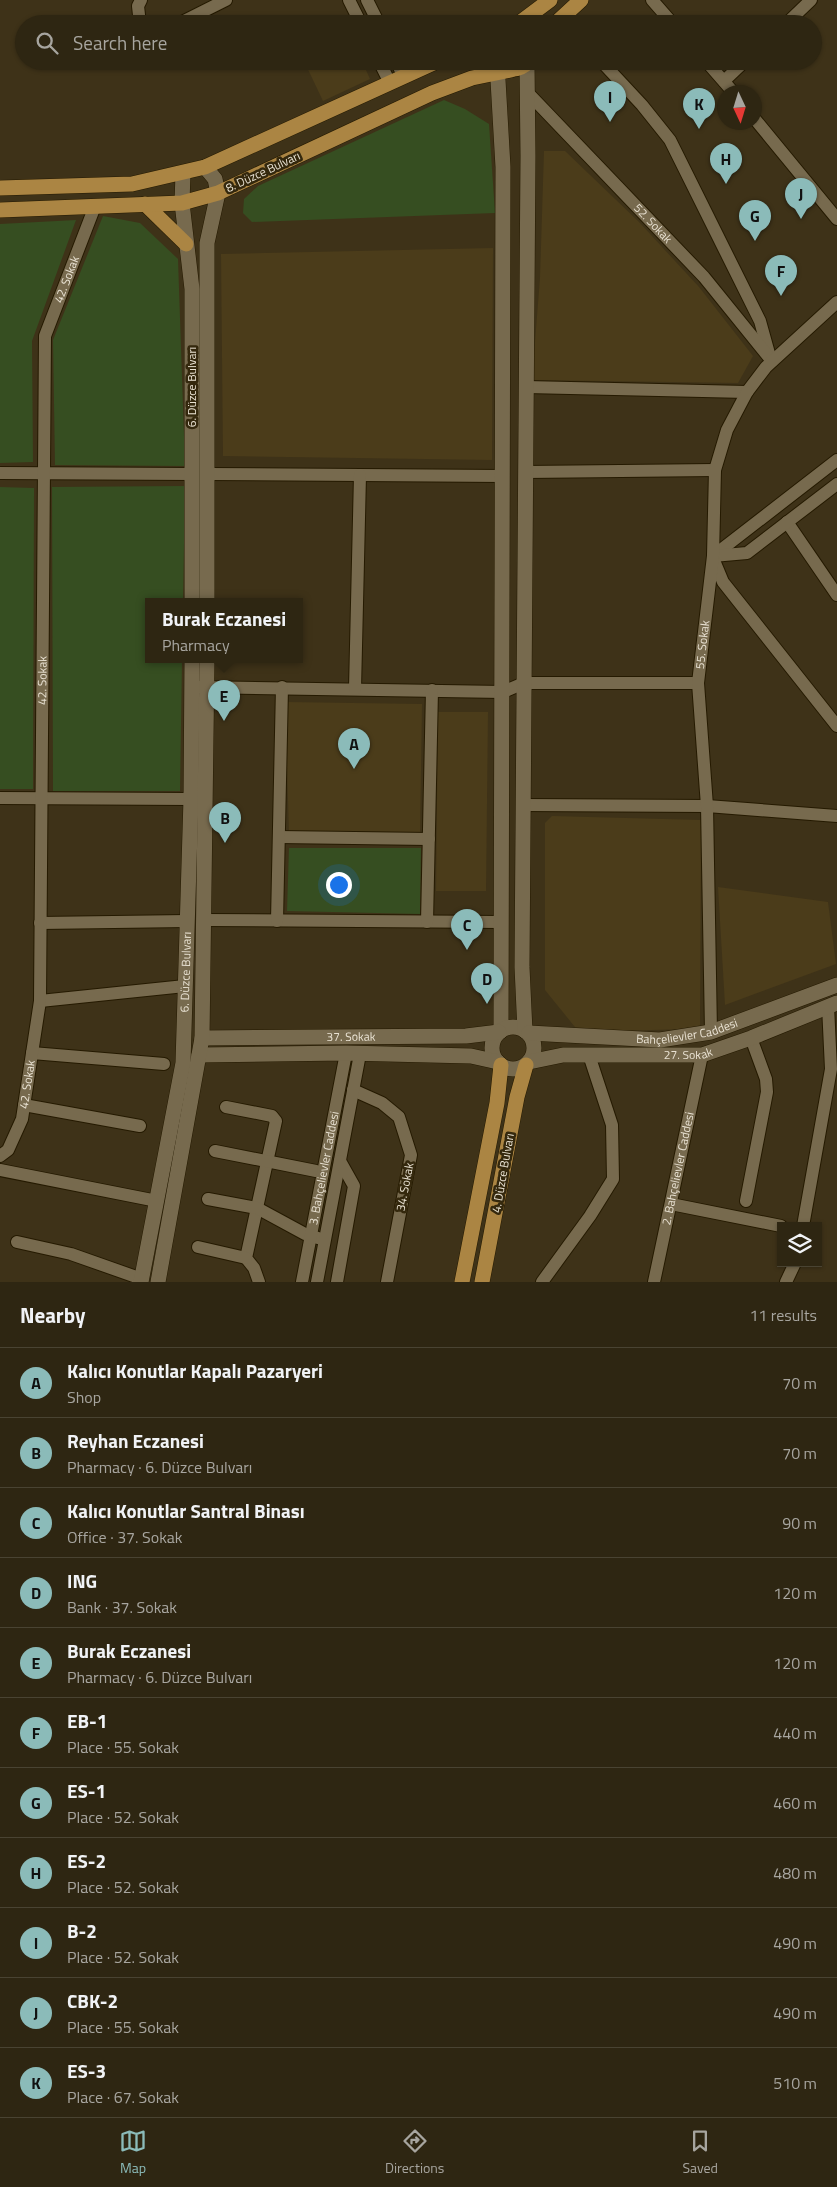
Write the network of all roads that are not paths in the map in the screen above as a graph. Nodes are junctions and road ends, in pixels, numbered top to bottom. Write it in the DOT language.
graph roads {
  1 [pos="141,0"];
  2 [pos="226,0"];
  3 [pos="349,0"];
  4 [pos="367,0"];
  5 [pos="550,0"];
  6 [pos="581,0"];
  7 [pos="652,0"];
  8 [pos="811,0"];
  9 [pos="139,15"];
  10 [pos="196,15"];
  11 [pos="356,15"];
  12 [pos="374,15"];
  13 [pos="530,15"];
  14 [pos="565,15"];
  15 [pos="665,15"];
  16 [pos="795,15"];
  17 [pos="388,70"];
  18 [pos="396,70"];
  19 [pos="419,70"];
  20 [pos="488,70"];
  21 [pos="496,70"];
  22 [pos="528,70"];
  23 [pos="609,70"];
  24 [pos="714,70"];
  25 [pos="736,70"];
  26 [pos="397,80"];
  27 [pos="724,81"];
  28 [pos="727,85"];
  29 [pos="527,92"];
  30 [pos="762,128"];
  31 [pos="205,167"];
  32 [pos="183,173"];
  33 [pos="0,188"];
  34 [pos="218,193"];
  35 [pos="182,203"];
  36 [pos="145,204"];
  37 [pos="95,206"];
  38 [pos="0,210"];
  39 [pos="837,219"];
  40 [pos="186,244"];
  41 [pos="837,302"];
  42 [pos="772,361"];
  43 [pos="526,387"];
  44 [pos="747,392"];
  45 [pos="837,460"];
  46 [pos="715,470"];
  47 [pos="44,472"];
  48 [pos="526,472"];
  49 [pos="0,473"];
  50 [pos="192,474"];
  51 [pos="209,474"];
  52 [pos="360,475"];
  53 [pos="503,476"];
  54 [pos="837,484"];
  55 [pos="787,522"];
  56 [pos="712,556"];
  57 [pos="837,595"];
  58 [pos="192,598"];
  59 [pos="207,598"];
  60 [pos="193,663"];
  61 [pos="206,663"];
  62 [pos="524,683"];
  63 [pos="698,683"];
  64 [pos="199,687"];
  65 [pos="282,687"];
  66 [pos="355,689"];
  67 [pos="432,690"];
  68 [pos="503,692"];
  69 [pos="837,726"];
  70 [pos="0,798"];
  71 [pos="42,799"];
  72 [pos="191,799"];
  73 [pos="524,805"];
  74 [pos="707,806"];
  75 [pos="837,816"];
  76 [pos="279,837"];
  77 [pos="428,839"];
  78 [pos="204,920"];
  79 [pos="187,921"];
  80 [pos="277,921"];
  81 [pos="427,922"];
  82 [pos="502,922"];
  83 [pos="40,923"];
  84 [pos="837,985"];
  85 [pos="185,986"];
  86 [pos="40,1001"];
  87 [pos="832,1004"];
  88 [pos="500,1032"];
  89 [pos="527,1032"];
  90 [pos="710,1032"];
  91 [pos="295,1037"];
  92 [pos="425,1037"];
  93 [pos="202,1038"];
  94 [pos="751,1038"];
  95 [pos="32,1053"];
  96 [pos="353,1053"];
  97 [pos="295,1054"];
  98 [pos="199,1055"];
  99 [pos="425,1055"];
  100 [pos="589,1055"];
  101 [pos="702,1055"];
  102 [pos="164,1064"];
  103 [pos="499,1064"];
  104 [pos="528,1064"];
  105 [pos="353,1090"];
  106 [pos="24,1105"];
  107 [pos="226,1107"];
  108 [pos="140,1126"];
  109 [pos="215,1151"];
  110 [pos="0,1156"];
  111 [pos="340,1161"];
  112 [pos="268,1162"];
  113 [pos="0,1170"];
  114 [pos="316,1171"];
  115 [pos="208,1199"];
  116 [pos="157,1201"];
  117 [pos="746,1201"];
  118 [pos="671,1204"];
  119 [pos="257,1208"];
  120 [pos="804,1222"];
  121 [pos="777,1225"];
  122 [pos="311,1236"];
  123 [pos="325,1239"];
  124 [pos="17,1242"];
  125 [pos="198,1247"];
  126 [pos="246,1258"];
  127 [pos="792,1267"];
  128 [pos="141,1281"];
  129 [pos="158,1282"];
  130 [pos="259,1282"];
  131 [pos="302,1282"];
  132 [pos="317,1282"];
  133 [pos="337,1282"];
  134 [pos="387,1282"];
  135 [pos="462,1282"];
  136 [pos="482,1282"];
  137 [pos="542,1282"];
  138 [pos="654,1282"];
  139 [pos="786,1282"];
  1 -- 9 [label="street"];
  2 -- 10 [label="street"];
  3 -- 11 [label="street"];
  4 -- 12 [label="street"];
  5 -- 13 [label="main road"];
  6 -- 14 [label="main road"];
  7 -- 15 [label="street"];
  8 -- 16 [label="street"];
  17 -- 26 [label="street"];
  18 -- 26 [label="street"];
  19 -- 26 [label="main road"];
  20 -- 34 [label="main road, 8. Düzce Bulvarı"];
  21 -- 53 [label="main road"];
  22 -- 29 [label="main road"];
  23 -- 42 [label="street"];
  24 -- 27 [label="street"];
  25 -- 27 [label="street"];
  26 -- 31 [label="main road"];
  27 -- 28 [label="street"];
  29 -- 42 [label="street, 52. Sokak"];
  29 -- 43 [label="main road"];
  30 -- 39 [label="street"];
  31 -- 32 [label="main road"];
  31 -- 34 [label="main road"];
  32 -- 33 [label="main road"];
  32 -- 35 [label="main road, 6. Düzce Bulvarı"];
  34 -- 35 [label="main road, 8. Düzce Bulvarı"];
  34 -- 51 [label="main road"];
  35 -- 36 [label="main road, 8. Düzce Bulvarı"];
  35 -- 40 [label="main road, 6. Düzce Bulvarı"];
  36 -- 37 [label="main road, 8. Düzce Bulvarı"];
  36 -- 40 [label="main road"];
  37 -- 38 [label="main road, 8. Düzce Bulvarı"];
  37 -- 47 [label="street, 42. Sokak"];
  40 -- 50 [label="main road, 6. Düzce Bulvarı"];
  41 -- 42 [label="street, 55. Sokak"];
  42 -- 44 [label="street, 55. Sokak"];
  43 -- 44 [label="street"];
  43 -- 48 [label="main road"];
  44 -- 46 [label="street, 55. Sokak"];
  45 -- 56 [label="street"];
  46 -- 48 [label="street"];
  46 -- 56 [label="street, 55. Sokak"];
  47 -- 49 [label="street"];
  47 -- 50 [label="street"];
  47 -- 71 [label="street, 42. Sokak"];
  48 -- 62 [label="main road"];
  50 -- 58 [label="main road, 6. Düzce Bulvarı"];
  51 -- 52 [label="street"];
  51 -- 59 [label="main road"];
  52 -- 53 [label="street"];
  52 -- 66 [label="street"];
  53 -- 68 [label="main road"];
  54 -- 55 [label="street"];
  55 -- 56 [label="street"];
  55 -- 57 [label="street"];
  56 -- 63 [label="street, 55. Sokak"];
  56 -- 69 [label="street"];
  60 -- 64 [label="main road, 6. Düzce Bulvarı"];
  61 -- 64 [label="main road, 6. Düzce Bulvarı"];
  62 -- 63 [label="street"];
  62 -- 68 [label="street"];
  62 -- 73 [label="main road"];
  63 -- 74 [label="street, 55. Sokak"];
  64 -- 65 [label="street"];
  64 -- 72 [label="main road, 6. Düzce Bulvarı"];
  64 -- 78 [label="main road, 6. Düzce Bulvarı"];
  65 -- 66 [label="street"];
  65 -- 76 [label="street"];
  66 -- 67 [label="street"];
  67 -- 68 [label="street"];
  67 -- 77 [label="street"];
  68 -- 82 [label="main road"];
  70 -- 71 [label="street"];
  71 -- 72 [label="street"];
  71 -- 83 [label="street, 42. Sokak"];
  72 -- 79 [label="main road, 6. Düzce Bulvarı"];
  73 -- 74 [label="street"];
  73 -- 89 [label="main road"];
  74 -- 75 [label="street"];
  74 -- 90 [label="street, 55. Sokak"];
  76 -- 77 [label="street"];
  76 -- 80 [label="street"];
  77 -- 81 [label="street"];
  78 -- 80 [label="street"];
  78 -- 93 [label="main road, 6. Düzce Bulvarı"];
  79 -- 83 [label="street"];
  79 -- 85 [label="main road, 6. Düzce Bulvarı"];
  80 -- 81 [label="street"];
  81 -- 82 [label="street"];
  82 -- 88 [label="main road"];
  83 -- 86 [label="street, 42. Sokak"];
  84 -- 90 [label="main road, Bahçelievler Caddesi"];
  85 -- 86 [label="street"];
  85 -- 116 [label="main road, 6. Düzce Bulvarı"];
  86 -- 95 [label="street, 42. Sokak"];
  87 -- 94 [label="main road, 27. Sokak"];
  87 -- 120 [label="street"];
  88 -- 89 [label="main road"];
  88 -- 92 [label="main road, 37. Sokak"];
  88 -- 103 [label="main road"];
  89 -- 90 [label="main road, Bahçelievler Caddesi"];
  89 -- 104 [label="main road"];
  91 -- 92 [label="main road, 37. Sokak"];
  91 -- 93 [label="main road, 37. Sokak"];
  91 -- 97 [label="main road"];
  92 -- 99 [label="main road"];
  93 -- 98 [label="main road, 6. Düzce Bulvarı"];
  94 -- 101 [label="main road, 27. Sokak"];
  94 -- 117 [label="street"];
  95 -- 102 [label="street"];
  95 -- 106 [label="street, 42. Sokak"];
  96 -- 97 [label="main road"];
  96 -- 99 [label="main road"];
  96 -- 105 [label="street, 3. Bahçelievler Caddesi"];
  96 -- 122 [label="street, 3. Bahçelievler Caddesi"];
  97 -- 98 [label="main road"];
  98 -- 129 [label="main road, 6. Düzce Bulvarı"];
  99 -- 103 [label="main road"];
  100 -- 101 [label="main road, 27. Sokak"];
  100 -- 104 [label="main road, 27. Sokak"];
  100 -- 137 [label="street"];
  101 -- 118 [label="street, 2. Bahçelievler Caddesi"];
  103 -- 104 [label="main road"];
  103 -- 135 [label="main road, 4. Düzce Bulvarı"];
  104 -- 136 [label="main road, 4. Düzce Bulvarı"];
  105 -- 111 [label="street, 3. Bahçelievler Caddesi"];
  105 -- 134 [label="street, 34. Sokak"];
  106 -- 108 [label="street"];
  106 -- 110 [label="street, 42. Sokak"];
  107 -- 112 [label="street"];
  109 -- 112 [label="street"];
  111 -- 123 [label="street, 3. Bahçelievler Caddesi"];
  111 -- 133 [label="street"];
  112 -- 114 [label="street"];
  112 -- 119 [label="street"];
  113 -- 116 [label="street"];
  115 -- 119 [label="street"];
  116 -- 128 [label="main road, 6. Düzce Bulvarı"];
  118 -- 121 [label="street"];
  118 -- 138 [label="street, 2. Bahçelievler Caddesi"];
  119 -- 122 [label="street"];
  119 -- 126 [label="street"];
  122 -- 123 [label="street"];
  122 -- 131 [label="street, 3. Bahçelievler Caddesi"];
  123 -- 132 [label="street, 3. Bahçelievler Caddesi"];
  124 -- 128 [label="street"];
  125 -- 126 [label="street"];
  126 -- 130 [label="street"];
  127 -- 139 [label="street"];
}
